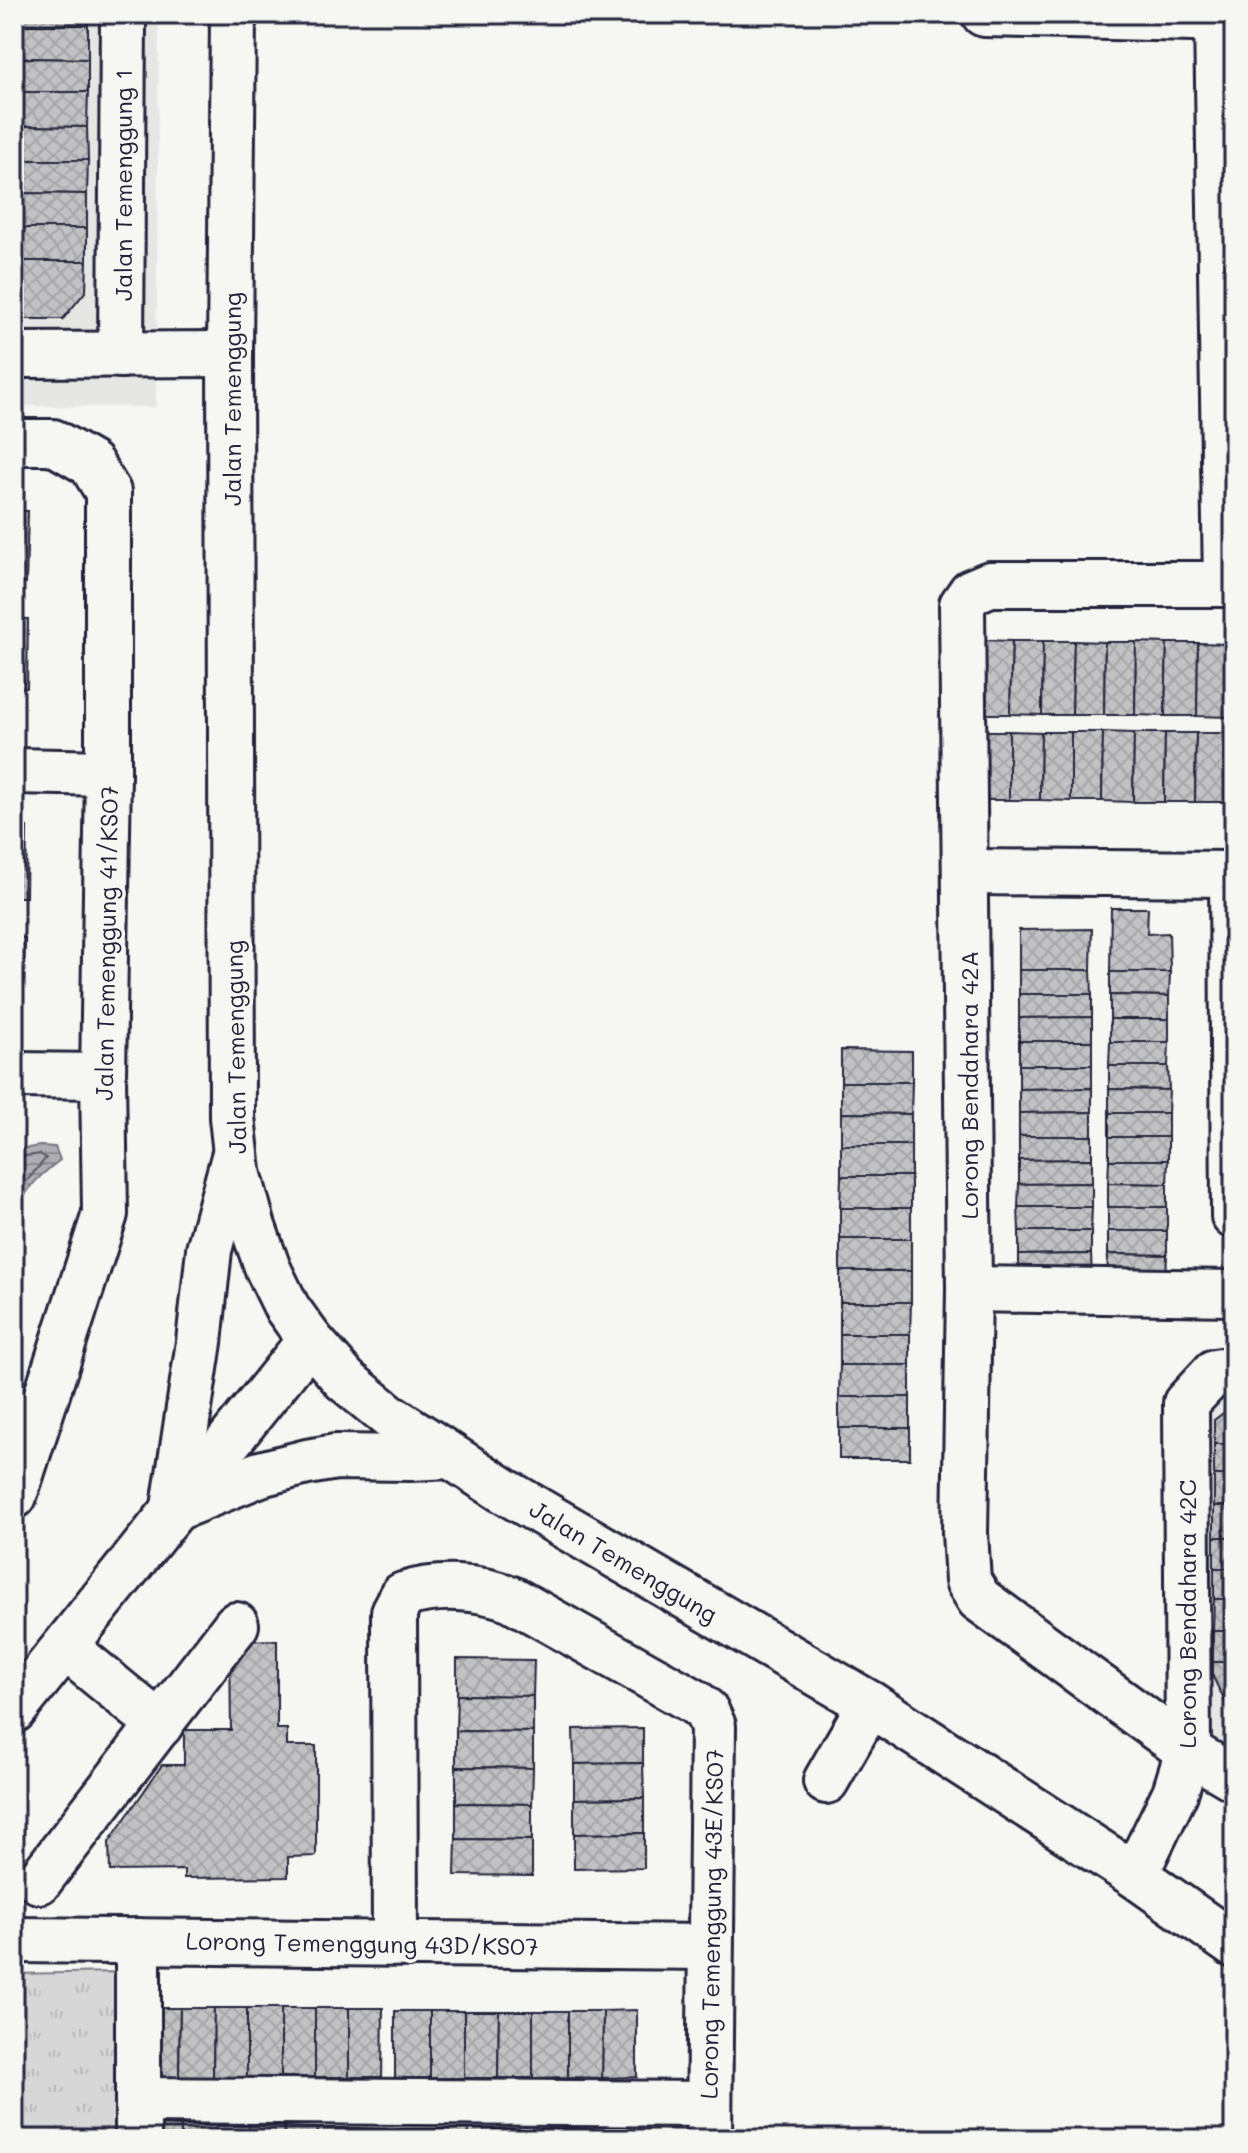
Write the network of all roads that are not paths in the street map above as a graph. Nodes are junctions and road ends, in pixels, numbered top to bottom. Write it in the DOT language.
graph roads {
  1 [pos="123,14"];
  2 [pos="233,14"];
  3 [pos="984,14"];
  4 [pos="1025,14"];
  5 [pos="1225,20"];
  6 [pos="230,354"];
  7 [pos="14,355"];
  8 [pos="121,355"];
  9 [pos="14,442"];
  10 [pos="1230,584"];
  11 [pos="14,771"];
  12 [pos="108,773"];
  13 [pos="966,872"];
  14 [pos="1233,874"];
  15 [pos="14,1075"];
  16 [pos="103,1076"];
  17 [pos="236,1149"];
  18 [pos="1234,1216"];
  19 [pos="969,1289"];
  20 [pos="1234,1293"];
  21 [pos="310,1340"];
  22 [pos="1234,1369"];
  23 [pos="30,1394"];
  24 [pos="450,1456"];
  25 [pos="14,1496"];
  26 [pos="174,1509"];
  27 [pos="236,1625"];
  28 [pos="65,1647"];
  29 [pos="870,1704"];
  30 [pos="14,1710"];
  31 [pos="160,1725"];
  32 [pos="1188,1751"];
  33 [pos="1234,1778"];
  34 [pos="826,1781"];
  35 [pos="1135,1875"];
  36 [pos="39,1881"];
  37 [pos="14,1940"];
  38 [pos="138,1941"];
  39 [pos="395,1943"];
  40 [pos="1234,1945"];
  41 [pos="709,1947"];
  42 [pos="138,2120"];
  43 [pos="709,2122"];
  1 -- 8 [label="street, Jalan Temenggung 1"];
  2 -- 6 [label="street, Jalan Temenggung"];
  3 -- 4 [label="street"];
  4 -- 5 [label="street"];
  5 -- 10 [label="street"];
  6 -- 8 [label="street"];
  6 -- 17 [label="street, Jalan Temenggung"];
  7 -- 8 [label="street"];
  9 -- 12 [label="street, Jalan Temenggung 41/KS07"];
  10 -- 13 [label="street, Lorong Bendahara 42A"];
  11 -- 12 [label="street"];
  12 -- 16 [label="street, Jalan Temenggung 41/KS07"];
  13 -- 14 [label="street"];
  13 -- 19 [label="street, Lorong Bendahara 42A"];
  14 -- 18 [label="street"];
  15 -- 16 [label="street"];
  16 -- 23 [label="street, Jalan Temenggung 41/KS07"];
  17 -- 21 [label="street, Jalan Temenggung"];
  17 -- 26 [label="street"];
  19 -- 20 [label="street"];
  19 -- 32 [label="street, Lorong Bendahara 42A"];
  21 -- 24 [label="street, Jalan Temenggung"];
  21 -- 26 [label="street"];
  22 -- 32 [label="street, Lorong Bendahara 42C"];
  23 -- 25 [label="street, Jalan Temenggung 41/KS07"];
  24 -- 26 [label="street"];
  24 -- 29 [label="street, Jalan Temenggung"];
  26 -- 28 [label="street"];
  27 -- 31 [label="street"];
  28 -- 30 [label="street"];
  28 -- 31 [label="street"];
  29 -- 34 [label="street"];
  29 -- 35 [label="street, Jalan Temenggung"];
  31 -- 36 [label="street"];
  32 -- 33 [label="street"];
  32 -- 35 [label="street, Lorong Bendahara 42C"];
  35 -- 40 [label="street, Jalan Temenggung"];
  37 -- 38 [label="street, Lorong Temenggung 43D/KS07"];
  38 -- 39 [label="street, Lorong Temenggung 43D/KS07"];
  38 -- 42 [label="street"];
  39 -- 41 [label="street, Lorong Temenggung 43D/KS07"];
  39 -- 41 [label="street, Lorong Temenggung 43E/KS07"];
  41 -- 43 [label="street, Lorong Temenggung 43E/KS07"];
  42 -- 43 [label="street"];
}
